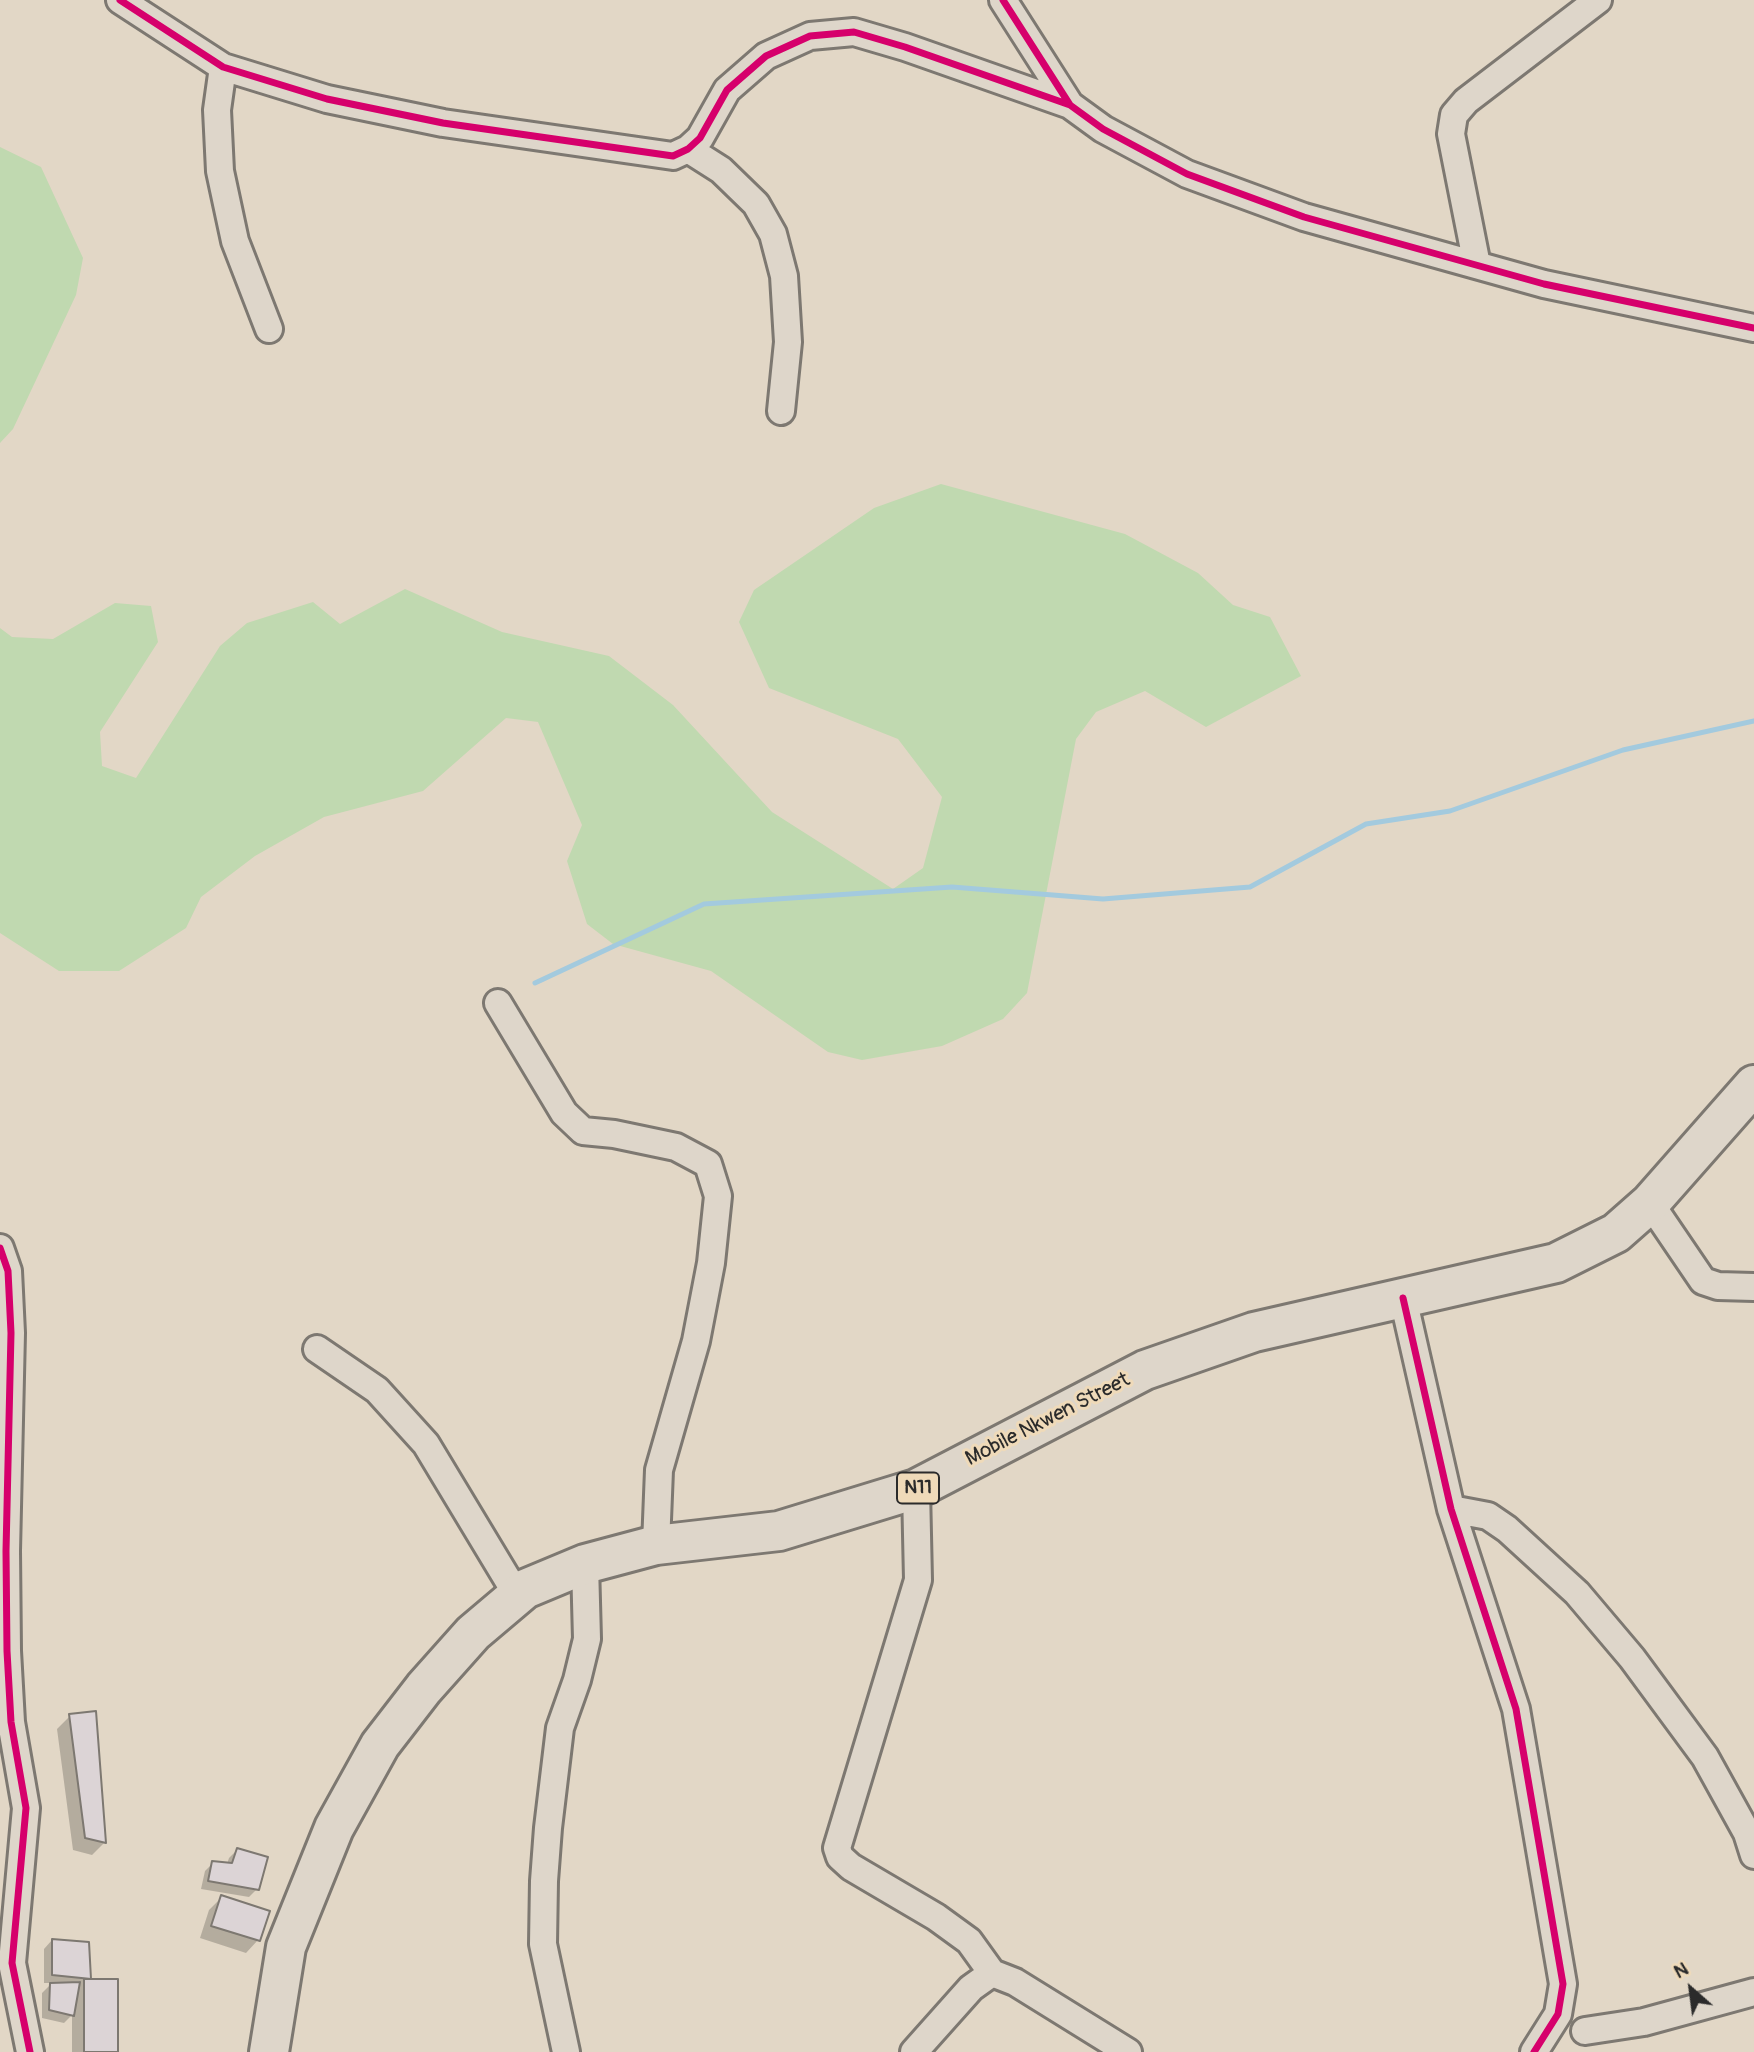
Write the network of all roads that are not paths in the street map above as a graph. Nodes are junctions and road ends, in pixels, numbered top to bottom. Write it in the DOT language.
graph roads {
  1 [pos="120,0"];
  2 [pos="1003,0"];
  3 [pos="1598,0"];
  4 [pos="223,67"];
  5 [pos="1070,105"];
  6 [pos="688,149"];
  7 [pos="1477,265"];
  8 [pos="1754,328"];
  9 [pos="269,329"];
  10 [pos="780,411"];
  11 [pos="498,1003"];
  12 [pos="1754,1085"];
  13 [pos="1650,1203"];
  14 [pos="0,1248"];
  15 [pos="1754,1287"];
  16 [pos="1402,1298"];
  17 [pos="317,1349"];
  18 [pos="916,1489"];
  19 [pos="1451,1509"];
  20 [pos="656,1545"];
  21 [pos="585,1564"];
  22 [pos="525,1589"];
  23 [pos="1754,1855"];
  24 [pos="6,1963"];
  25 [pos="992,1973"];
  26 [pos="1563,1984"];
  27 [pos="1754,1992"];
  28 [pos="1587,2042"];
  29 [pos="30,2052"];
  30 [pos="269,2052"];
  31 [pos="566,2052"];
  32 [pos="914,2052"];
  33 [pos="1128,2052"];
  34 [pos="1534,2052"];
  1 -- 4 [label="street"];
  2 -- 5 [label="street"];
  3 -- 7 [label="street"];
  4 -- 6 [label="street"];
  4 -- 9 [label="street"];
  5 -- 6 [label="street"];
  5 -- 7 [label="street"];
  6 -- 10 [label="street"];
  7 -- 8 [label="street"];
  11 -- 20 [label="street"];
  12 -- 13 [label="highway, Mobile Nkwen Street / N11"];
  13 -- 15 [label="street"];
  13 -- 16 [label="highway, Mobile Nkwen Street / N11"];
  14 -- 24 [label="street"];
  16 -- 18 [label="highway, Mobile Nkwen Street / N11"];
  16 -- 19 [label="street"];
  17 -- 22 [label="street"];
  18 -- 20 [label="highway, Mobile Nkwen Street / N11"];
  18 -- 25 [label="street"];
  19 -- 23 [label="street"];
  19 -- 26 [label="street"];
  20 -- 21 [label="highway, Mobile Nkwen Street / N11"];
  21 -- 22 [label="highway, Mobile Nkwen Street / N11"];
  21 -- 31 [label="street"];
  22 -- 30 [label="highway, Mobile Nkwen Street / N11"];
  24 -- 29 [label="street"];
  25 -- 32 [label="street"];
  25 -- 33 [label="street"];
  26 -- 28 [label="street"];
  26 -- 34 [label="street"];
  27 -- 28 [label="street"];
}
